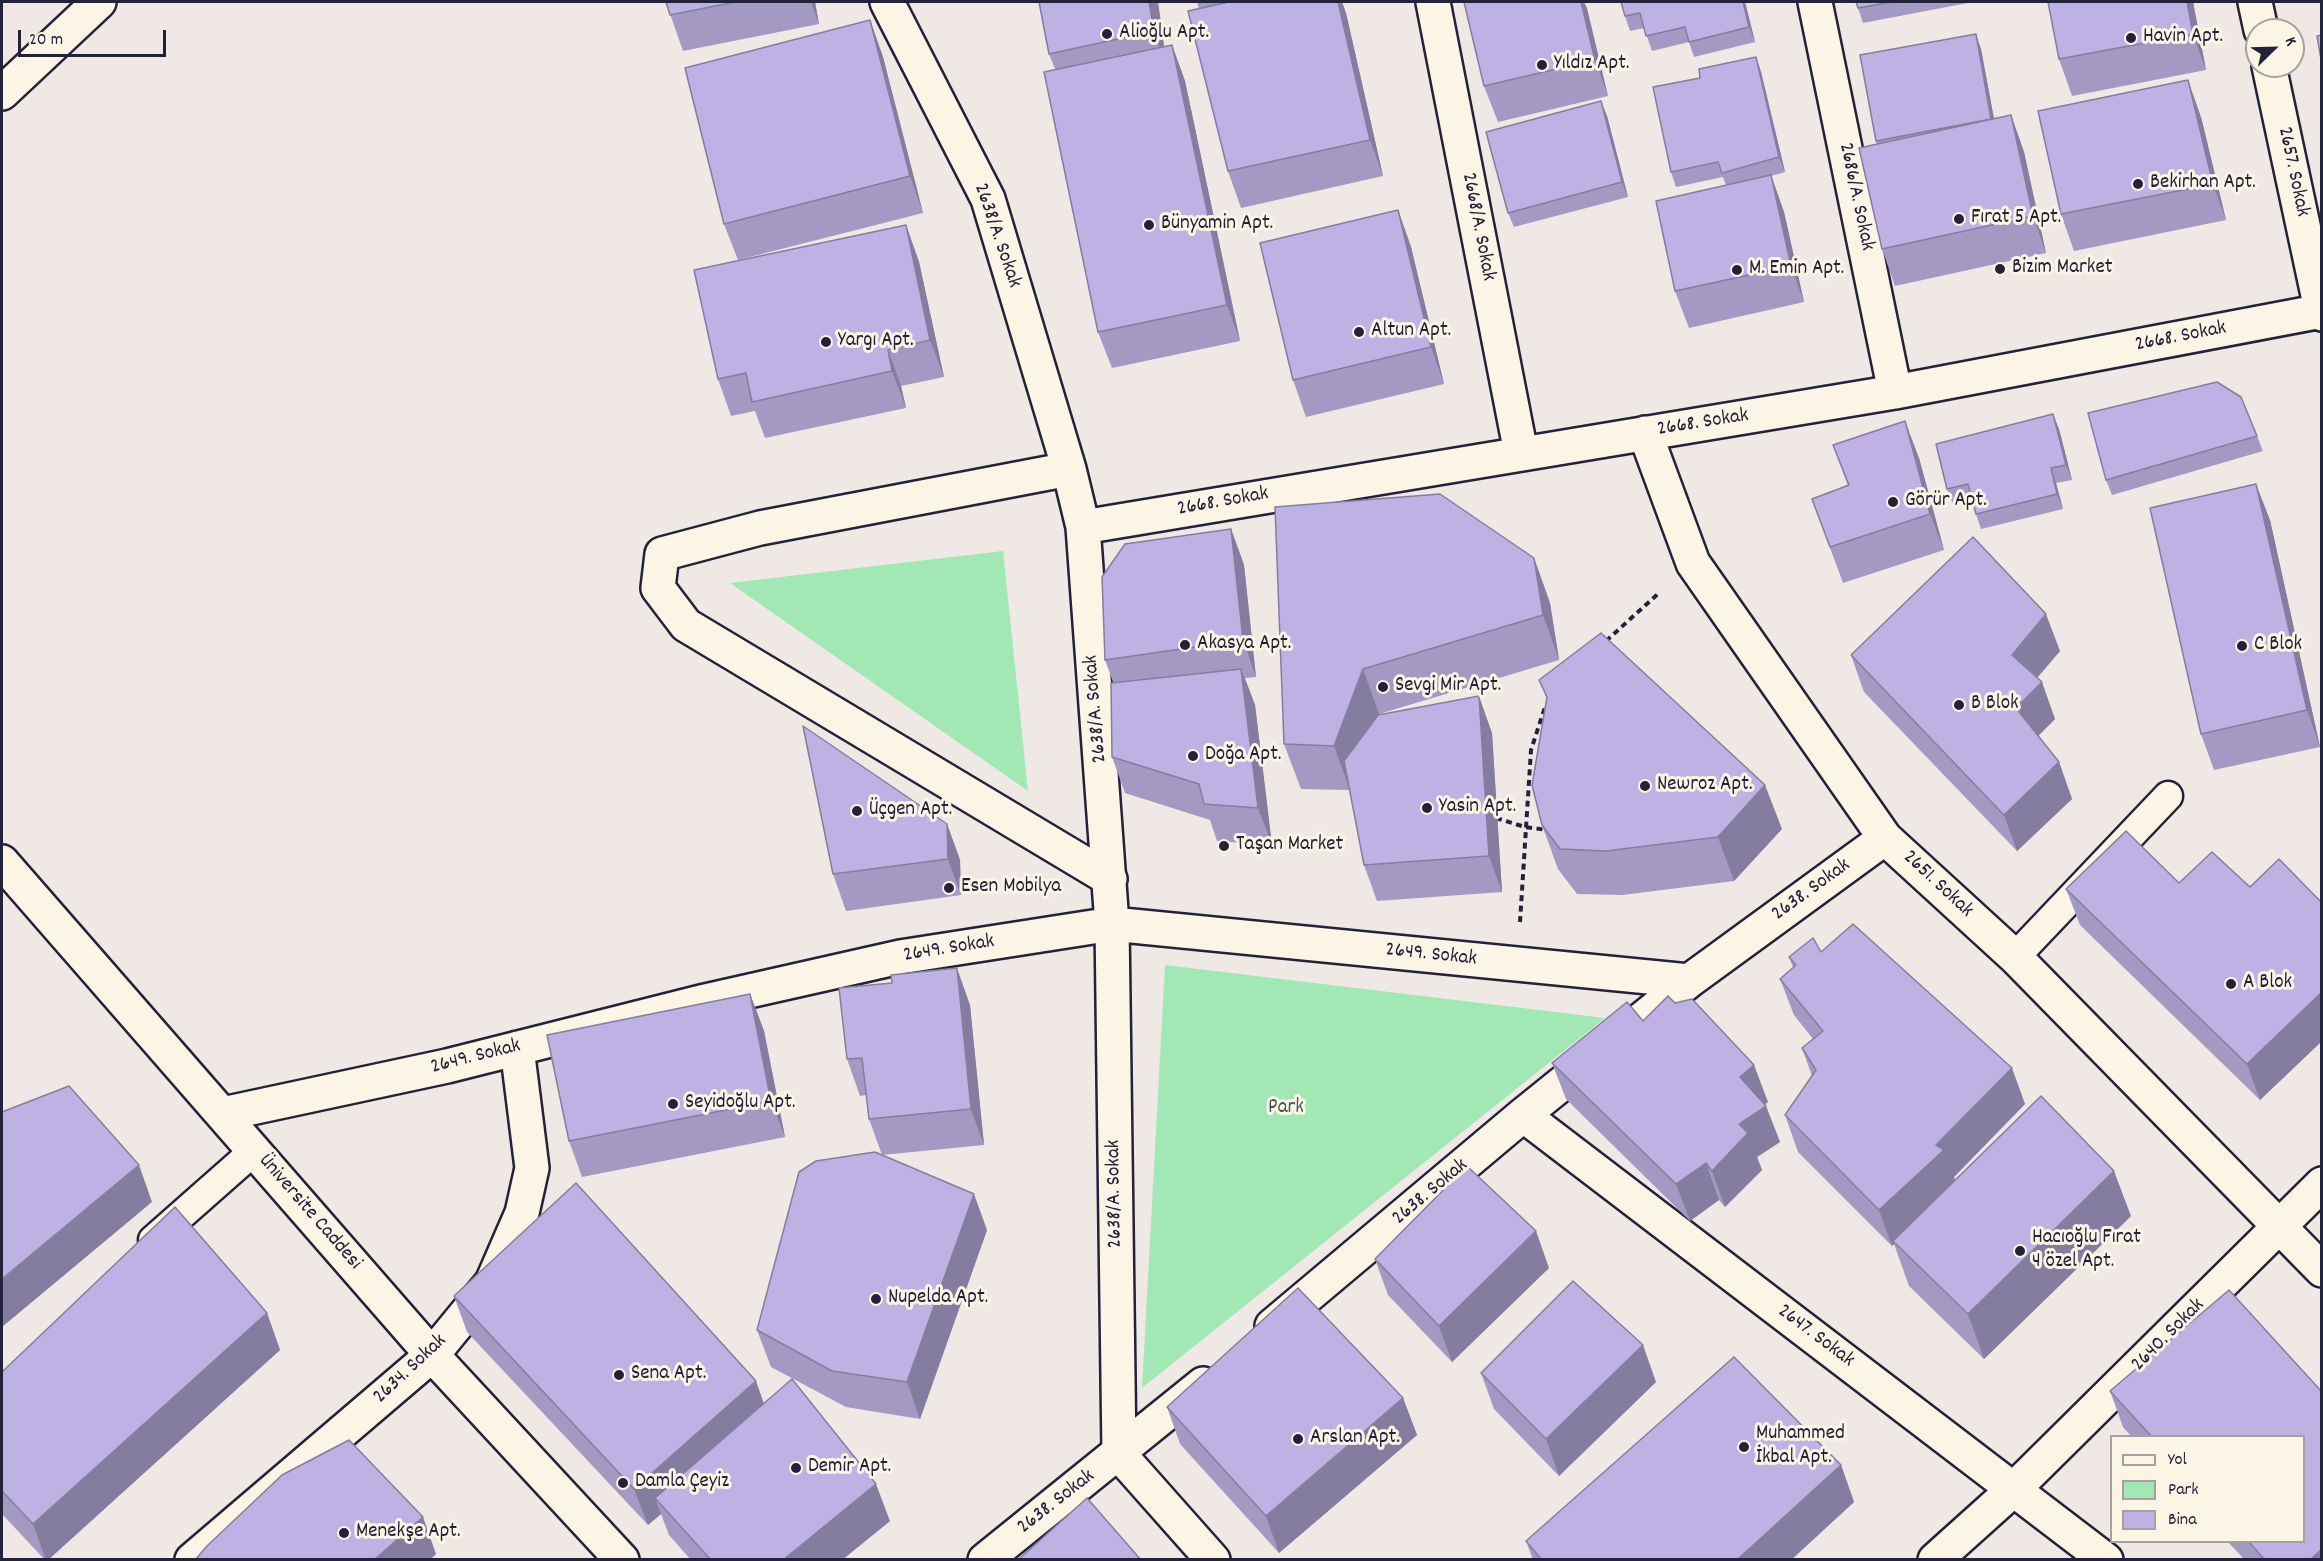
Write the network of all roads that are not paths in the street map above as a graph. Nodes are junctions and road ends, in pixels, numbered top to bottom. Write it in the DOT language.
graph roads {
  1 [pos="99,2"];
  2 [pos="1433,2"];
  3 [pos="1815,2"];
  4 [pos="2255,2"];
  5 [pos="889,3"];
  6 [pos="2258,18"];
  7 [pos="2272,78"];
  8 [pos="2,93"];
  9 [pos="2321,312"];
  10 [pos="1896,392"];
  11 [pos="1645,433"];
  12 [pos="1521,453"];
  13 [pos="1069,469"];
  14 [pos="1083,527"];
  15 [pos="2168,796"];
  16 [pos="1885,838"];
  17 [pos="2,862"];
  18 [pos="1110,879"];
  19 [pos="1112,924"];
  20 [pos="2014,957"];
  21 [pos="1689,981"];
  22 [pos="517,1048"];
  23 [pos="223,1114"];
  24 [pos="1523,1115"];
  25 [pos="255,1150"];
  26 [pos="2322,1184"];
  27 [pos="2279,1226"];
  28 [pos="133,1258"];
  29 [pos="2322,1270"];
  30 [pos="432,1355"];
  31 [pos="1119,1454"];
  32 [pos="2014,1490"];
  33 [pos="192,1560"];
  34 [pos="622,1560"];
  35 [pos="985,1560"];
  36 [pos="1213,1560"];
  37 [pos="1935,1560"];
  38 [pos="2106,1560"];
  1 -- 8 [label="street"];
  2 -- 12 [label="street, 2668/A. Sokak"];
  3 -- 10 [label="street, 2686/A. Sokak"];
  4 -- 6 [label="street"];
  5 -- 13 [label="street, 2638/A. Sokak"];
  7 -- 9 [label="street, 2657. Sokak"];
  9 -- 10 [label="street, 2668. Sokak"];
  10 -- 11 [label="street, 2668. Sokak"];
  11 -- 12 [label="street, 2668. Sokak"];
  11 -- 16 [label="street, 2651. Sokak"];
  12 -- 14 [label="street, 2668. Sokak"];
  13 -- 14 [label="street, 2638/A. Sokak"];
  13 -- 18 [label="street"];
  14 -- 18 [label="street, 2638/A. Sokak"];
  15 -- 20 [label="lane"];
  16 -- 20 [label="street, 2651. Sokak"];
  16 -- 21 [label="street, 2638. Sokak"];
  17 -- 23 [label="street, Üniversite Caddesi"];
  18 -- 19 [label="street, 2638/A. Sokak"];
  19 -- 21 [label="street, 2649. Sokak"];
  19 -- 22 [label="street, 2649. Sokak"];
  19 -- 31 [label="street, 2638/A. Sokak"];
  20 -- 27 [label="street, 2651. Sokak"];
  21 -- 24 [label="street, 2638. Sokak"];
  22 -- 23 [label="street, 2649. Sokak"];
  22 -- 30 [label="street, 2634. Sokak"];
  23 -- 25 [label="street, Üniversite Caddesi"];
  24 -- 31 [label="street, 2638. Sokak"];
  24 -- 32 [label="street, 2647. Sokak"];
  25 -- 28 [label="lane"];
  25 -- 30 [label="street, Üniversite Caddesi"];
  26 -- 27 [label="street, 2640. Sokak"];
  27 -- 29 [label="street, 2651. Sokak"];
  27 -- 32 [label="street, 2640. Sokak"];
  30 -- 33 [label="street, 2634. Sokak"];
  30 -- 34 [label="street, Üniversite Caddesi"];
  31 -- 35 [label="street, 2638. Sokak"];
  31 -- 36 [label="street"];
  32 -- 37 [label="street, 2640. Sokak"];
  32 -- 38 [label="street, 2647. Sokak"];
}
